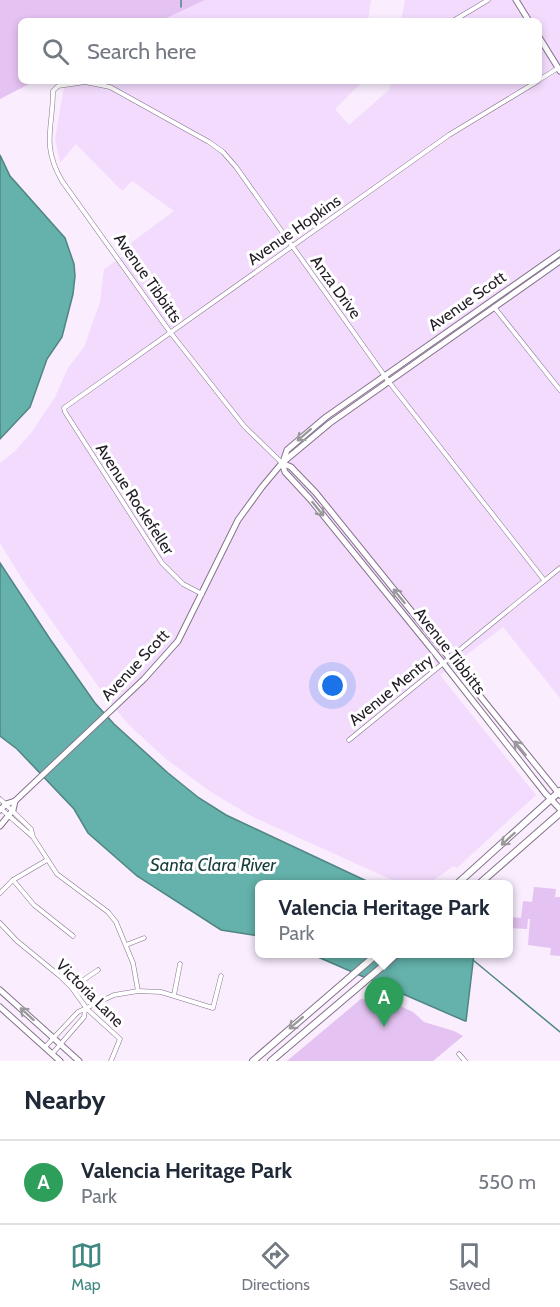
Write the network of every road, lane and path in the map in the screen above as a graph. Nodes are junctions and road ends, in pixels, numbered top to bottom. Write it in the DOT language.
graph roads {
  1 [pos="488,0"];
  2 [pos="516,0"];
  3 [pos="458,18"];
  4 [pos="527,18"];
  5 [pos="542,42"];
  6 [pos="559,70"];
  7 [pos="542,79"];
  8 [pos="72,84"];
  9 [pos="96,84"];
  10 [pos="533,84"];
  11 [pos="58,86"];
  12 [pos="292,246"];
  13 [pos="560,253"];
  14 [pos="560,261"];
  15 [pos="490,301"];
  16 [pos="494,307"];
  17 [pos="170,332"];
  18 [pos="385,376"];
  19 [pos="389,382"];
  20 [pos="560,390"];
  21 [pos="67,405"];
  22 [pos="282,463"];
  23 [pos="560,568"];
  24 [pos="544,580"];
  25 [pos="203,594"];
  26 [pos="449,659"];
  27 [pos="443,663"];
  28 [pos="349,740"];
  29 [pos="559,793"];
  30 [pos="0,799"];
  31 [pos="551,800"];
  32 [pos="15,801"];
  33 [pos="6,804"];
  34 [pos="0,809"];
  35 [pos="13,810"];
  36 [pos="560,811"];
  37 [pos="9,816"];
  38 [pos="0,826"];
  39 [pos="33,837"];
  40 [pos="47,860"];
  41 [pos="13,880"];
  42 [pos="463,880"];
  43 [pos="484,880"];
  44 [pos="0,893"];
  45 [pos="0,923"];
  46 [pos="73,936"];
  47 [pos="144,938"];
  48 [pos="126,945"];
  49 [pos="372,958"];
  50 [pos="392,958"];
  51 [pos="180,964"];
  52 [pos="98,970"];
  53 [pos="221,976"];
  54 [pos="72,988"];
  55 [pos="0,990"];
  56 [pos="138,991"];
  57 [pos="174,995"];
  58 [pos="0,1007"];
  59 [pos="86,1010"];
  60 [pos="54,1038"];
  61 [pos="60,1044"];
  62 [pos="45,1047"];
  63 [pos="52,1054"];
  64 [pos="459,1054"];
  65 [pos="60,1061"];
  66 [pos="79,1061"];
  67 [pos="111,1061"];
  68 [pos="252,1061"];
  69 [pos="271,1061"];
  70 [pos="464,1061"];
  1 -- 3 [label="street"];
  2 -- 4 [label="main road"];
  5 -- 6 [label="main road"];
  6 -- 7 [label="street, Avenue Hopkins"];
  8 -- 11 [label="street, Anza Drive"];
  9 -- 12 [label="street, Anza Drive"];
  10 -- 12 [label="street, Avenue Hopkins"];
  11 -- 17 [label="street, Avenue Tibbitts"];
  12 -- 17 [label="street, Avenue Hopkins"];
  12 -- 18 [label="street, Anza Drive"];
  13 -- 15 [label="main road, Avenue Scott"];
  14 -- 16 [label="main road, Avenue Scott"];
  15 -- 16 [label="street"];
  15 -- 18 [label="main road, Avenue Scott"];
  16 -- 19 [label="main road, Avenue Scott"];
  16 -- 20 [label="street"];
  17 -- 21 [label="street, Avenue Hopkins"];
  17 -- 22 [label="street, Avenue Tibbitts"];
  18 -- 19 [label="street, Anza Drive"];
  18 -- 22 [label="main road, Avenue Scott, one-way"];
  19 -- 22 [label="main road, Avenue Scott"];
  19 -- 24 [label="street, Anza Drive"];
  21 -- 25 [label="street, Avenue Rockefeller"];
  22 -- 25 [label="main road, Avenue Scott"];
  26 -- 22 [label="main road, Avenue Tibbitts, one-way"];
  22 -- 27 [label="main road, Avenue Tibbitts, one-way"];
  23 -- 24 [label="street, Avenue Mentry"];
  24 -- 26 [label="street, Avenue Mentry"];
  25 -- 32 [label="main road, Avenue Scott"];
  26 -- 27 [label="street, Avenue Mentry"];
  29 -- 26 [label="main road, Avenue Tibbitts, one-way"];
  27 -- 28 [label="street, Avenue Mentry"];
  27 -- 31 [label="main road, Avenue Tibbitts"];
  29 -- 31 [label="main road"];
  30 -- 33 [label="street"];
  31 -- 36 [label="main road, Avenue Tibbitts"];
  31 -- 42 [label="main road, one-way"];
  32 -- 33 [label="main road, Avenue Scott"];
  32 -- 35 [label="main road"];
  33 -- 34 [label="main road, Avenue Scott"];
  33 -- 35 [label="street"];
  34 -- 37 [label="street"];
  35 -- 37 [label="main road"];
  35 -- 39 [label="street"];
  36 -- 43 [label="main road"];
  37 -- 38 [label="main road"];
  37 -- 39 [label="street"];
  39 -- 40 [label="street"];
  40 -- 41 [label="street"];
  40 -- 48 [label="street"];
  41 -- 44 [label="street"];
  41 -- 46 [label="street"];
  45 -- 54 [label="street, Victoria Lane"];
  47 -- 48 [label="street"];
  48 -- 56 [label="street"];
  49 -- 68 [label="main road, one-way"];
  50 -- 69 [label="main road"];
  51 -- 57 [label="street"];
  52 -- 54 [label="street"];
  53 -- 57 [label="street"];
  54 -- 59 [label="street, Victoria Lane"];
  60 -- 55 [label="main road, one-way"];
  56 -- 57 [label="street"];
  56 -- 59 [label="street"];
  58 -- 62 [label="main road"];
  59 -- 60 [label="street"];
  59 -- 61 [label="street"];
  59 -- 67 [label="street, Victoria Lane"];
  60 -- 61 [label="main road"];
  60 -- 62 [label="street"];
  61 -- 63 [label="street"];
  61 -- 66 [label="main road"];
  62 -- 63 [label="main road"];
  63 -- 65 [label="main road"];
  64 -- 70 [label="street"];
}
